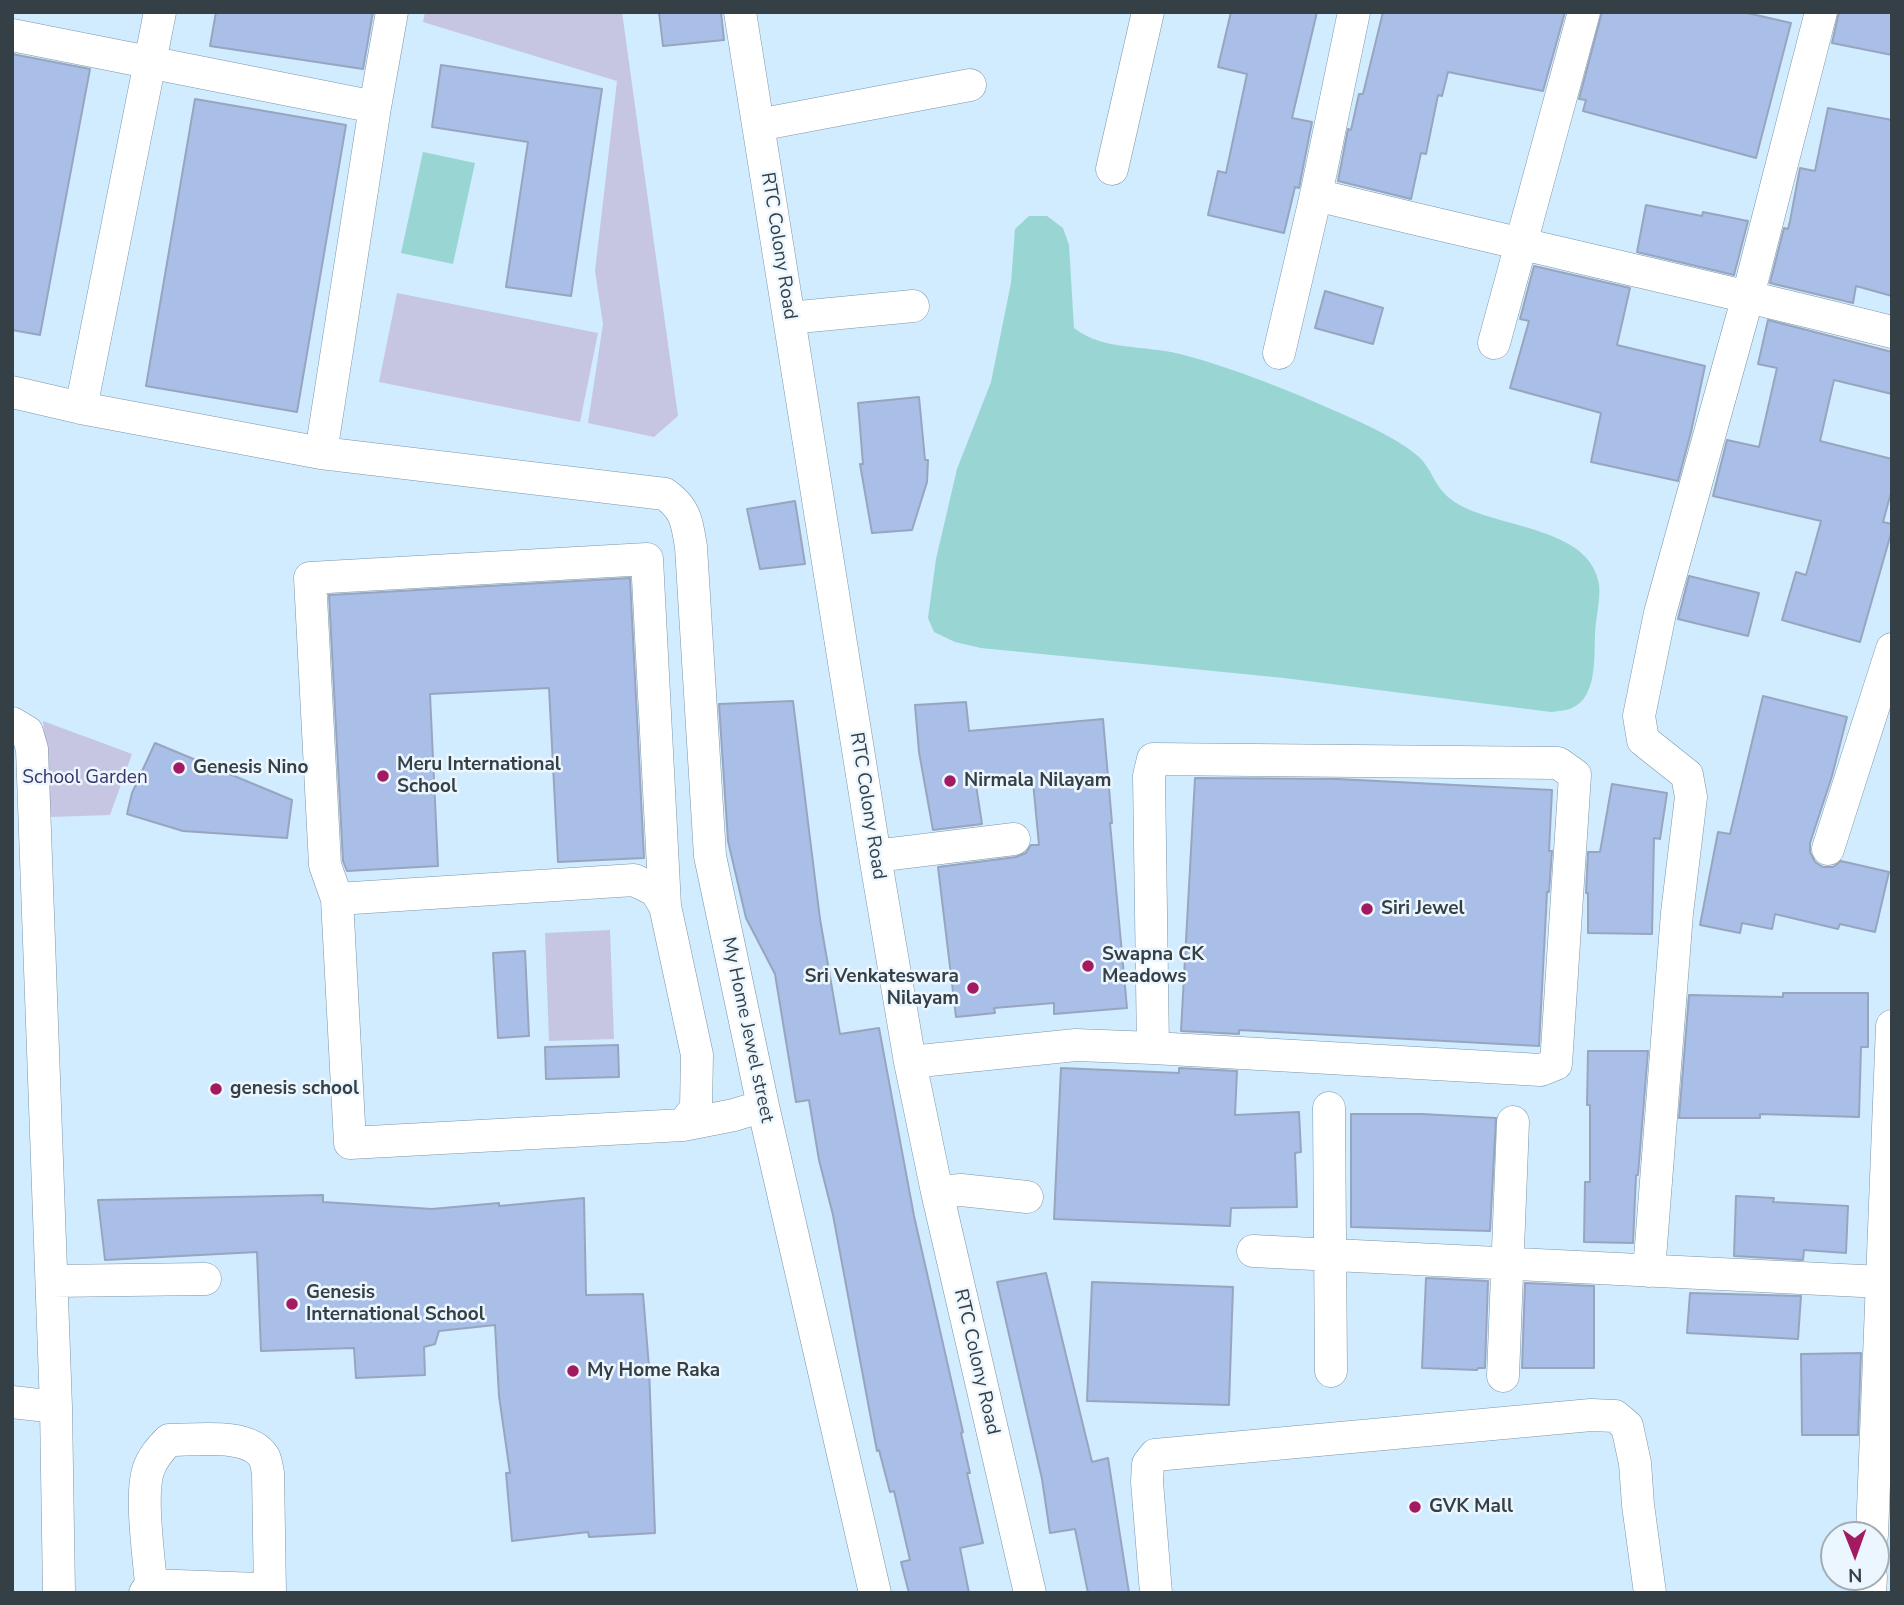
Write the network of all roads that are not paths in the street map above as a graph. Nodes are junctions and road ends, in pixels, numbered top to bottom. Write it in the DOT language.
graph roads {
  1 [pos="160,12"];
  2 [pos="392,12"];
  3 [pos="740,12"];
  4 [pos="1148,12"];
  5 [pos="1354,12"];
  6 [pos="1584,12"];
  7 [pos="1821,12"];
  8 [pos="12,35"];
  9 [pos="150,62"];
  10 [pos="970,85"];
  11 [pos="375,107"];
  12 [pos="758,125"];
  13 [pos="1112,169"];
  14 [pos="1317,195"];
  15 [pos="1521,245"];
  16 [pos="1748,296"];
  17 [pos="913,306"];
  18 [pos="789,318"];
  19 [pos="1892,332"];
  20 [pos="1493,343"];
  21 [pos="1279,353"];
  22 [pos="12,392"];
  23 [pos="81,408"];
  24 [pos="321,453"];
  25 [pos="1892,649"];
  26 [pos="12,723"];
  27 [pos="1014,839"];
  28 [pos="1828,849"];
  29 [pos="875,856"];
  30 [pos="337,899"];
  31 [pos="665,906"];
  32 [pos="25,939"];
  33 [pos="1892,1027"];
  34 [pos="1153,1048"];
  35 [pos="910,1062"];
  36 [pos="763,1106"];
  37 [pos="1329,1108"];
  38 [pos="1513,1122"];
  39 [pos="683,1125"];
  40 [pos="937,1192"];
  41 [pos="1027,1197"];
  42 [pos="1253,1251"];
  43 [pos="1331,1255"];
  44 [pos="1506,1263"];
  45 [pos="1649,1270"];
  46 [pos="205,1279"];
  47 [pos="52,1281"];
  48 [pos="1882,1282"];
  49 [pos="1331,1371"];
  50 [pos="1503,1376"];
  51 [pos="12,1402"];
  52 [pos="57,1407"];
  53 [pos="1873,1521"];
  54 [pos="148,1589"];
  55 [pos="59,1593"];
  56 [pos="262,1593"];
  57 [pos="270,1593"];
  58 [pos="875,1593"];
  59 [pos="1030,1593"];
  60 [pos="1156,1593"];
  61 [pos="1650,1593"];
  1 -- 9 [label="street"];
  2 -- 11 [label="street"];
  3 -- 12 [label="street, RTC Colony Road"];
  4 -- 13 [label="street"];
  5 -- 14 [label="street"];
  6 -- 15 [label="street"];
  7 -- 16 [label="street"];
  8 -- 9 [label="street"];
  9 -- 11 [label="street"];
  9 -- 23 [label="street"];
  10 -- 12 [label="street"];
  11 -- 24 [label="street"];
  12 -- 18 [label="street, RTC Colony Road"];
  14 -- 15 [label="street"];
  14 -- 21 [label="street"];
  15 -- 16 [label="street"];
  15 -- 20 [label="street"];
  16 -- 19 [label="street"];
  16 -- 45 [label="street"];
  17 -- 18 [label="street"];
  18 -- 29 [label="street, RTC Colony Road"];
  22 -- 23 [label="street, My Home Jewel street"];
  23 -- 24 [label="street, My Home Jewel street"];
  24 -- 36 [label="street, My Home Jewel street"];
  25 -- 28 [label="street"];
  26 -- 32 [label="street"];
  27 -- 29 [label="street"];
  29 -- 35 [label="street, RTC Colony Road"];
  30 -- 31 [label="street"];
  30 -- 31 [label="street"];
  30 -- 39 [label="street"];
  31 -- 39 [label="street"];
  32 -- 47 [label="street"];
  33 -- 48 [label="street"];
  34 -- 34 [label="street"];
  34 -- 35 [label="street"];
  35 -- 40 [label="street, RTC Colony Road"];
  36 -- 39 [label="street"];
  36 -- 58 [label="street, My Home Jewel street"];
  37 -- 43 [label="street"];
  38 -- 44 [label="street"];
  40 -- 41 [label="street"];
  40 -- 59 [label="street, RTC Colony Road"];
  42 -- 43 [label="street"];
  43 -- 44 [label="street"];
  43 -- 49 [label="street"];
  44 -- 45 [label="street"];
  44 -- 50 [label="street"];
  45 -- 48 [label="street"];
  46 -- 47 [label="street"];
  47 -- 52 [label="street"];
  48 -- 53 [label="street"];
  51 -- 52 [label="street"];
  52 -- 55 [label="street"];
  54 -- 56 [label="street"];
  54 -- 57 [label="street"];
  60 -- 61 [label="street"];
}
